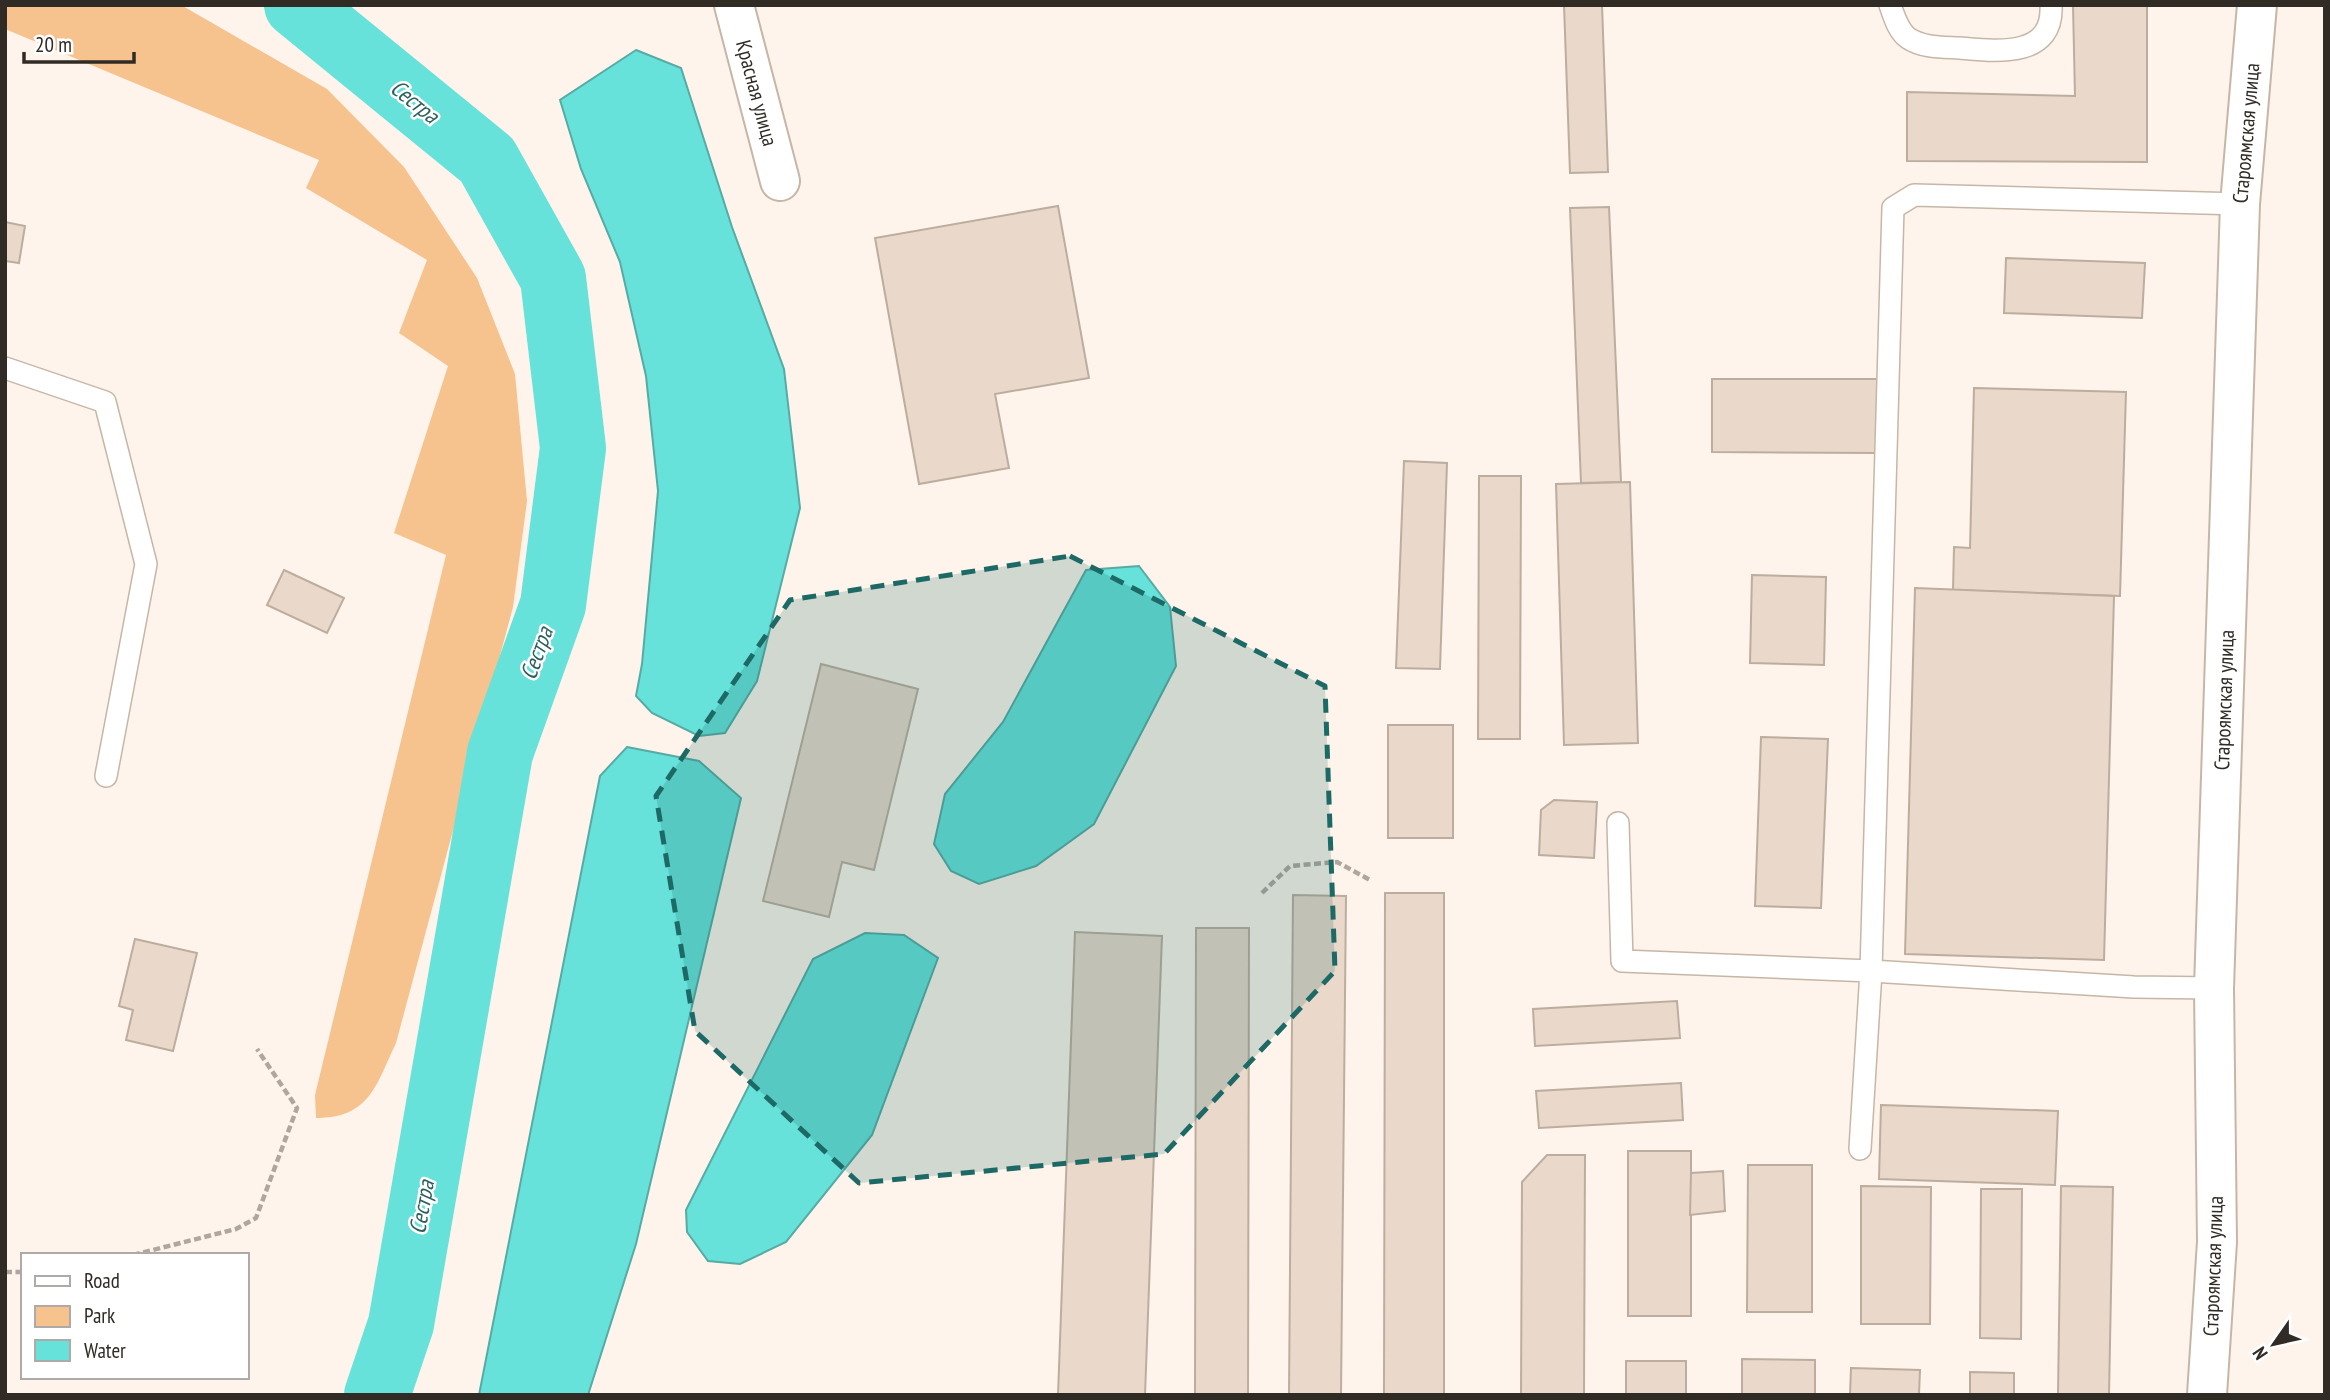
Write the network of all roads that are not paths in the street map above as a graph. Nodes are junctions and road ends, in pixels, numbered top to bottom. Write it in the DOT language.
graph roads {
  1 [pos="734,5"];
  2 [pos="1890,5"];
  3 [pos="2051,5"];
  4 [pos="2257,5"];
  5 [pos="780,181"];
  6 [pos="2239,204"];
  7 [pos="5,368"];
  8 [pos="106,776"];
  9 [pos="1618,823"];
  10 [pos="1871,971"];
  11 [pos="2214,988"];
  12 [pos="1860,1149"];
  13 [pos="2207,1395"];
  1 -- 5 [label="street, Красная улица"];
  2 -- 3 [label="lane"];
  4 -- 6 [label="street, Староямская улица"];
  6 -- 10 [label="lane"];
  6 -- 11 [label="street, Староямская улица"];
  7 -- 8 [label="lane"];
  9 -- 10 [label="lane"];
  10 -- 11 [label="lane"];
  10 -- 12 [label="lane"];
  11 -- 13 [label="street, Староямская улица"];
}
